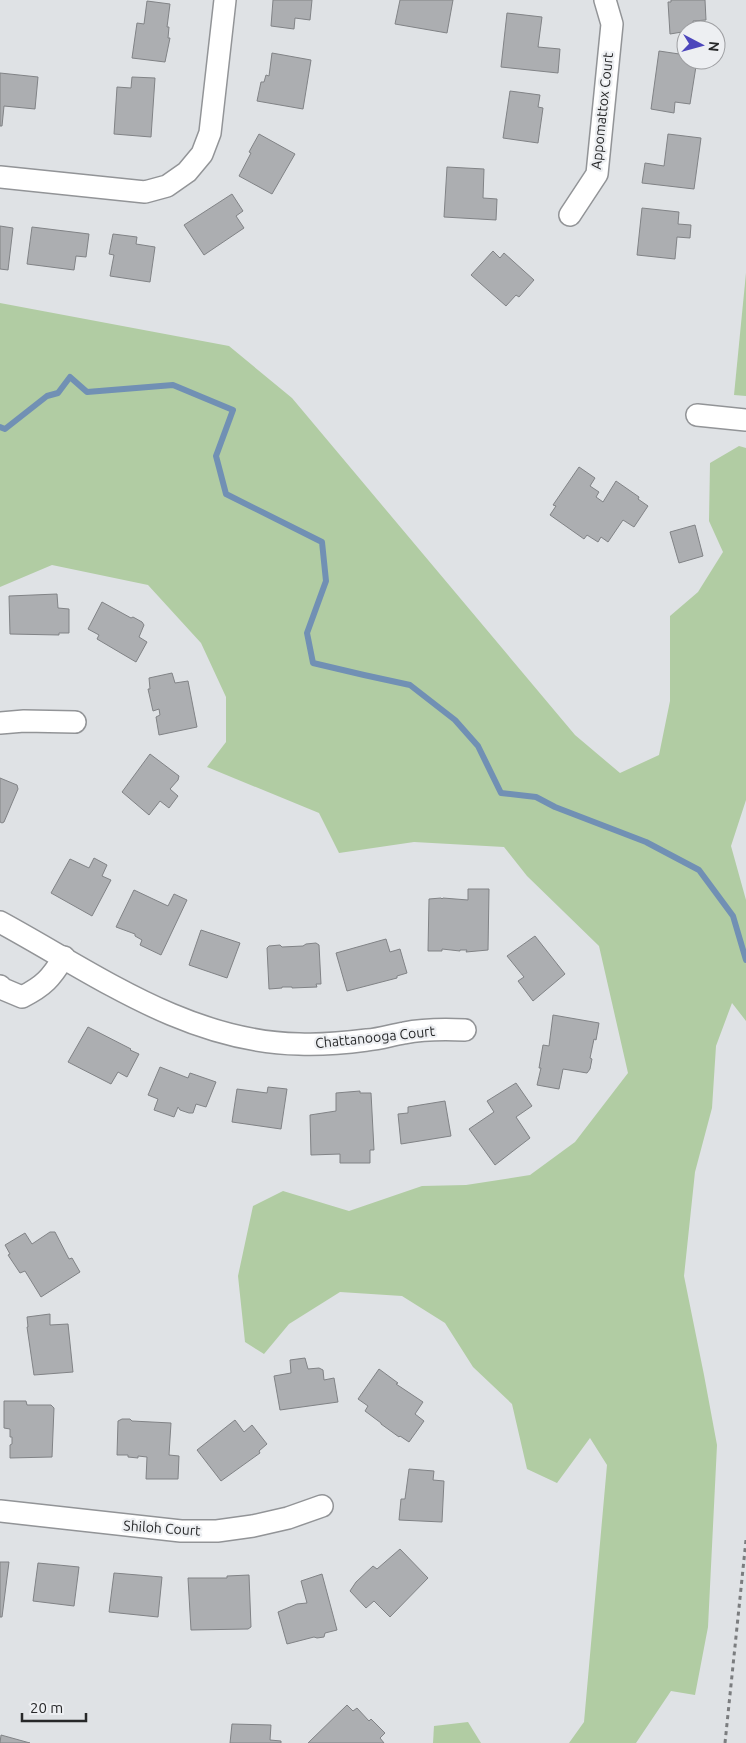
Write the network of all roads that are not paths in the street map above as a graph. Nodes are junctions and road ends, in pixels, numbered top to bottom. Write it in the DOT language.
graph roads {
  1 [pos="225,0"];
  2 [pos="605,0"];
  3 [pos="0,177"];
  4 [pos="570,215"];
  5 [pos="697,415"];
  6 [pos="746,420"];
  7 [pos="75,722"];
  8 [pos="0,723"];
  9 [pos="2,927"];
  10 [pos="64,957"];
  11 [pos="0,986"];
  12 [pos="465,1030"];
  13 [pos="322,1506"];
  14 [pos="0,1511"];
  1 -- 3 [label="street"];
  2 -- 4 [label="street, Appomattox Court"];
  5 -- 6 [label="street"];
  7 -- 8 [label="street"];
  9 -- 10 [label="street, Chattanooga Court"];
  10 -- 11 [label="street"];
  10 -- 12 [label="street, Chattanooga Court"];
  13 -- 14 [label="street, Shiloh Court"];
}
